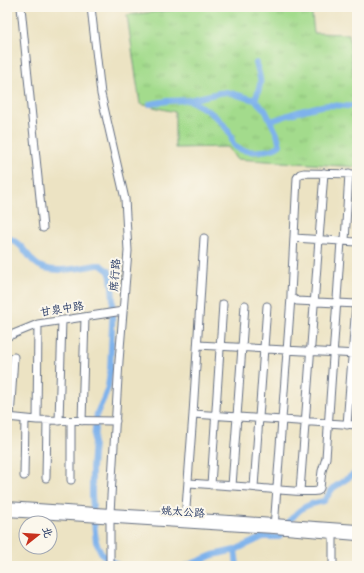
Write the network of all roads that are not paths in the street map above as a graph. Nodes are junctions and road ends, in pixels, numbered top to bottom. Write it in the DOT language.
graph roads {
  1 [pos="21,7"];
  2 [pos="91,7"];
  3 [pos="324,173"];
  4 [pos="353,174"];
  5 [pos="43,228"];
  6 [pos="204,238"];
  7 [pos="294,238"];
  8 [pos="319,240"];
  9 [pos="343,241"];
  10 [pos="357,242"];
  11 [pos="291,297"];
  12 [pos="315,302"];
  13 [pos="337,303"];
  14 [pos="223,304"];
  15 [pos="357,304"];
  16 [pos="245,305"];
  17 [pos="268,306"];
  18 [pos="120,311"];
  19 [pos="85,317"];
  20 [pos="62,320"];
  21 [pos="38,324"];
  22 [pos="7,338"];
  23 [pos="198,344"];
  24 [pos="220,346"];
  25 [pos="242,347"];
  26 [pos="264,349"];
  27 [pos="287,350"];
  28 [pos="311,352"];
  29 [pos="333,353"];
  30 [pos="355,354"];
  31 [pos="14,357"];
  32 [pos="193,414"];
  33 [pos="215,416"];
  34 [pos="237,417"];
  35 [pos="9,418"];
  36 [pos="25,419"];
  37 [pos="259,419"];
  38 [pos="37,420"];
  39 [pos="47,420"];
  40 [pos="282,420"];
  41 [pos="59,421"];
  42 [pos="71,421"];
  43 [pos="86,421"];
  44 [pos="116,421"];
  45 [pos="305,422"];
  46 [pos="328,423"];
  47 [pos="347,424"];
  48 [pos="357,425"];
  49 [pos="24,476"];
  50 [pos="46,478"];
  51 [pos="71,480"];
  52 [pos="188,483"];
  53 [pos="211,484"];
  54 [pos="232,486"];
  55 [pos="254,487"];
  56 [pos="276,489"];
  57 [pos="300,491"];
  58 [pos="7,506"];
  59 [pos="7,512"];
  60 [pos="87,515"];
  61 [pos="110,516"];
  62 [pos="186,520"];
  63 [pos="274,526"];
  64 [pos="357,529"];
  65 [pos="333,531"];
  66 [pos="357,536"];
  67 [pos="110,566"];
  68 [pos="333,566"];
  1 -- 5 [label="street"];
  2 -- 18 [label="street, 席行路"];
  3 -- 4 [label="street"];
  3 -- 7 [label="street"];
  3 -- 8 [label="street"];
  4 -- 9 [label="street"];
  6 -- 23 [label="street"];
  7 -- 8 [label="street"];
  7 -- 11 [label="street"];
  8 -- 9 [label="street"];
  8 -- 12 [label="street"];
  9 -- 10 [label="street"];
  9 -- 13 [label="street"];
  11 -- 12 [label="street"];
  11 -- 27 [label="street"];
  12 -- 13 [label="street"];
  12 -- 28 [label="street"];
  13 -- 15 [label="street"];
  13 -- 29 [label="street"];
  14 -- 24 [label="street"];
  15 -- 30 [label="street"];
  16 -- 25 [label="street"];
  17 -- 26 [label="street"];
  18 -- 19 [label="street, 甘泉中路"];
  18 -- 44 [label="street, 席行路"];
  19 -- 20 [label="street, 甘泉中路"];
  19 -- 43 [label="street"];
  20 -- 21 [label="street, 甘泉中路"];
  20 -- 41 [label="street"];
  21 -- 22 [label="street, 甘泉中路"];
  21 -- 38 [label="street"];
  23 -- 24 [label="street"];
  23 -- 32 [label="street"];
  24 -- 25 [label="street"];
  24 -- 33 [label="street"];
  25 -- 26 [label="street"];
  25 -- 34 [label="street"];
  26 -- 27 [label="street"];
  26 -- 37 [label="street"];
  27 -- 28 [label="street"];
  27 -- 40 [label="street"];
  28 -- 29 [label="street"];
  28 -- 45 [label="street"];
  29 -- 30 [label="street"];
  29 -- 46 [label="street"];
  30 -- 47 [label="street"];
  31 -- 35 [label="street"];
  32 -- 33 [label="street"];
  32 -- 52 [label="street"];
  33 -- 34 [label="street"];
  33 -- 53 [label="street"];
  34 -- 37 [label="street"];
  34 -- 54 [label="street"];
  35 -- 36 [label="street"];
  36 -- 38 [label="street"];
  36 -- 49 [label="street"];
  37 -- 40 [label="street"];
  37 -- 55 [label="street"];
  38 -- 39 [label="street"];
  39 -- 41 [label="street"];
  39 -- 50 [label="street"];
  40 -- 45 [label="street"];
  40 -- 56 [label="street"];
  41 -- 42 [label="street"];
  42 -- 43 [label="street"];
  42 -- 51 [label="street"];
  43 -- 44 [label="street"];
  44 -- 61 [label="street, 席行路"];
  45 -- 46 [label="street"];
  45 -- 57 [label="street"];
  46 -- 47 [label="street"];
  46 -- 57 [label="street"];
  47 -- 48 [label="street"];
  52 -- 53 [label="street"];
  52 -- 62 [label="street"];
  53 -- 54 [label="street"];
  54 -- 55 [label="street"];
  55 -- 56 [label="street"];
  56 -- 57 [label="street"];
  56 -- 63 [label="street"];
  58 -- 60 [label="main road, 姚太公路"];
  59 -- 60 [label="main road, 姚太公路"];
  60 -- 61 [label="main road, 姚太公路"];
  61 -- 62 [label="main road, 姚太公路"];
  61 -- 67 [label="street, 席行路"];
  62 -- 63 [label="main road, 姚太公路"];
  63 -- 65 [label="main road, 姚太公路"];
  63 -- 65 [label="main road, 姚太公路"];
  64 -- 65 [label="main road, 姚太公路"];
  65 -- 66 [label="main road, 姚太公路"];
  65 -- 68 [label="street"];
}
